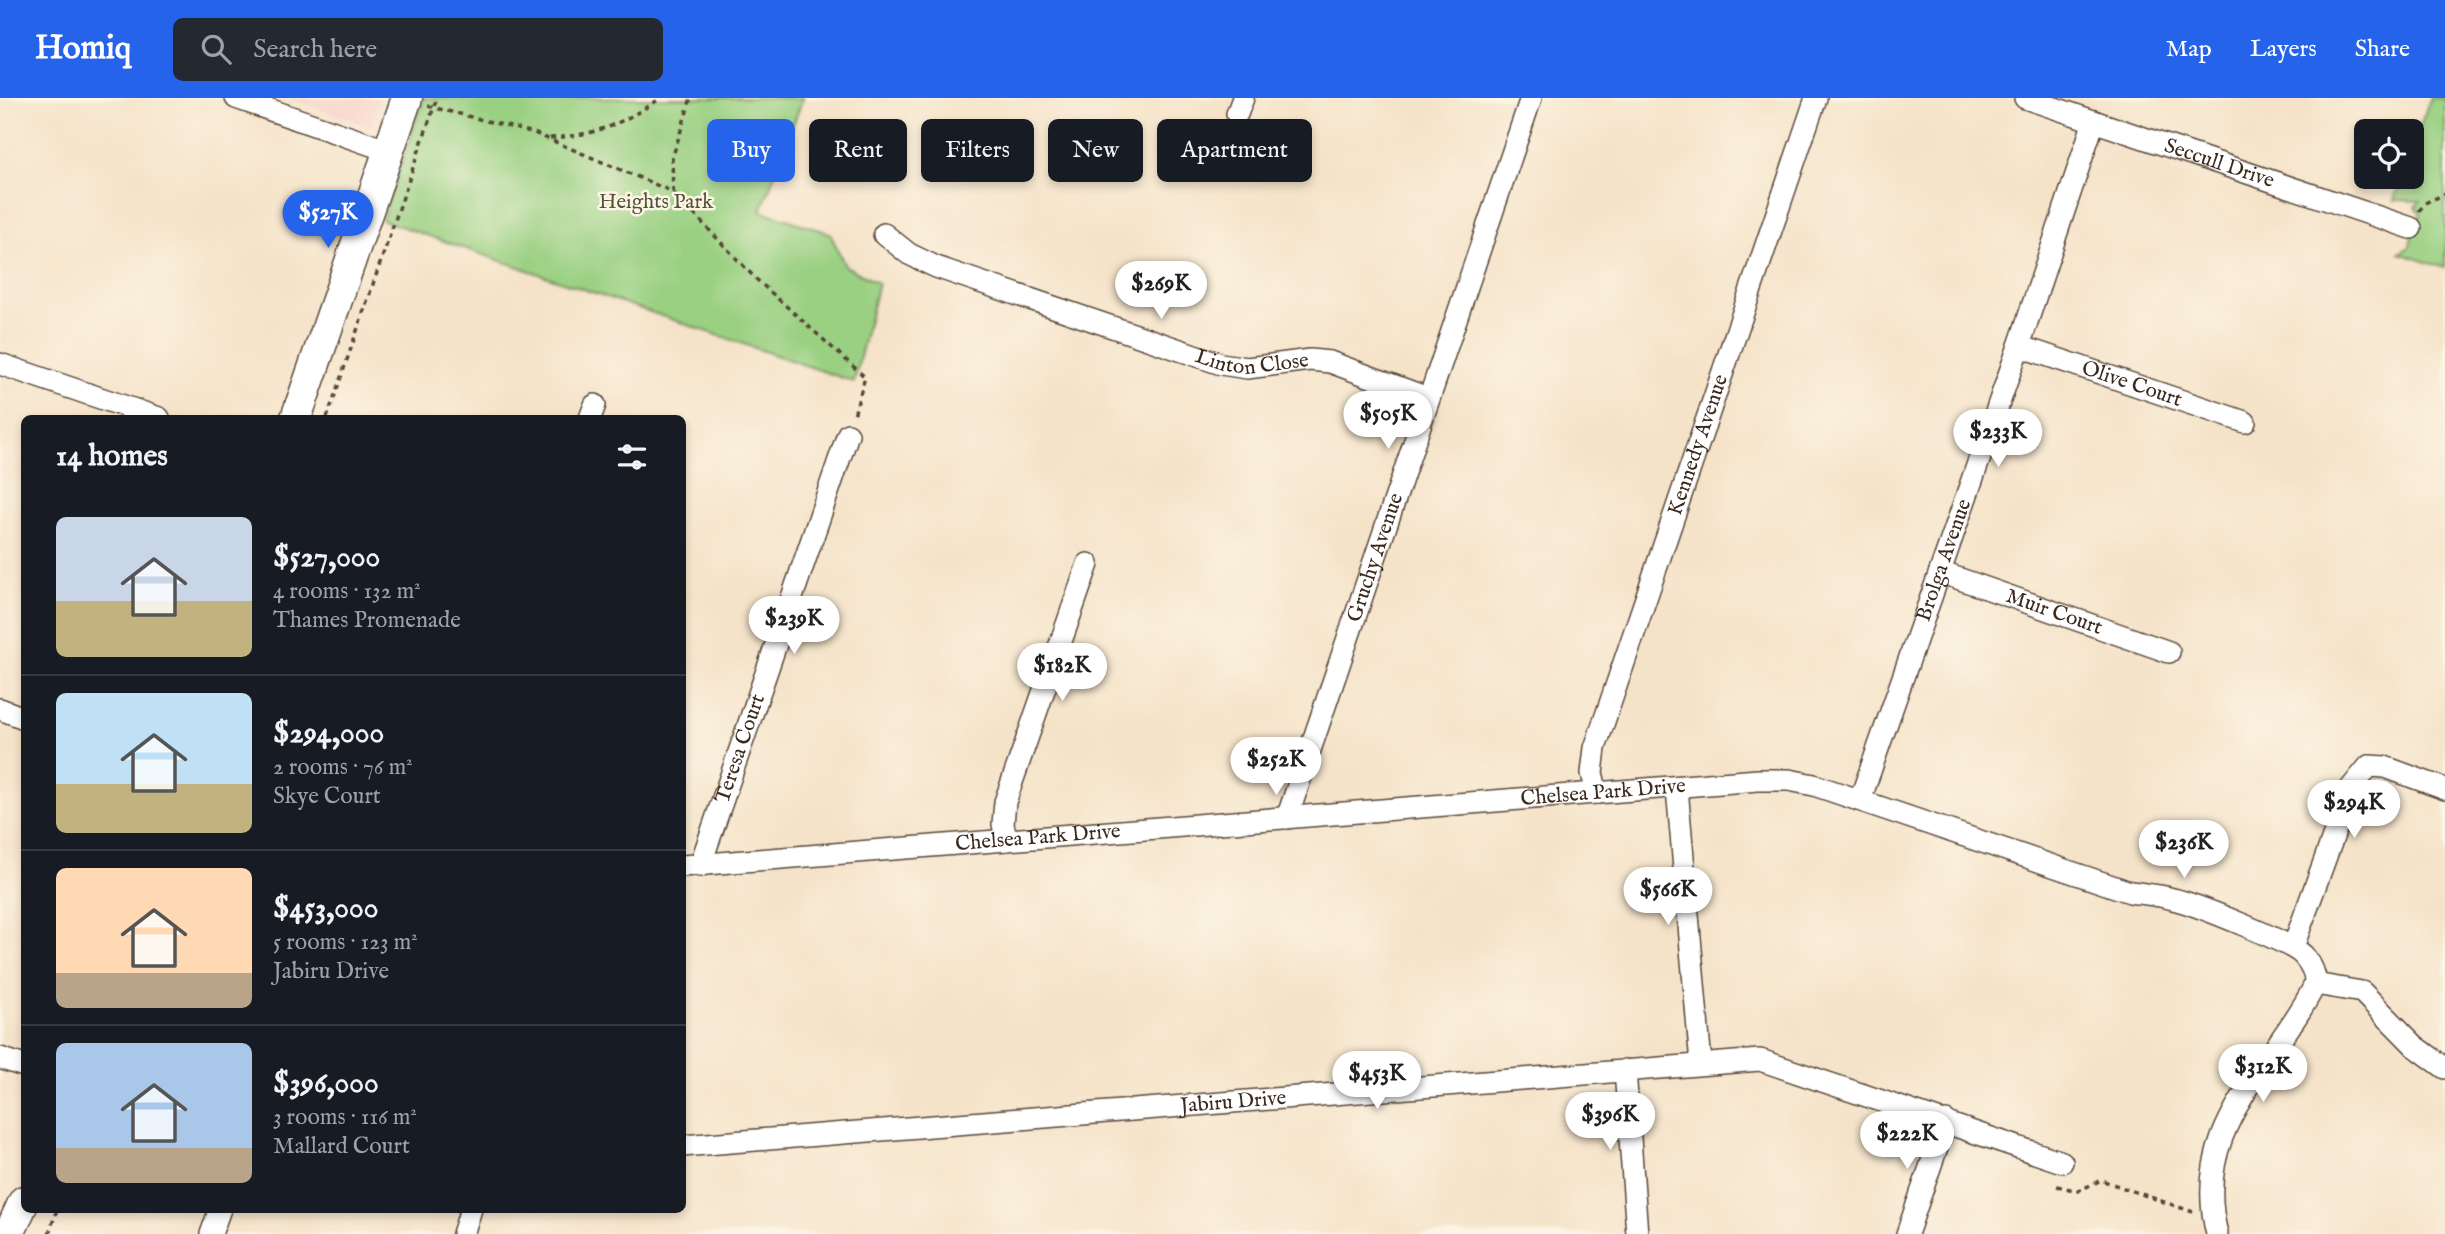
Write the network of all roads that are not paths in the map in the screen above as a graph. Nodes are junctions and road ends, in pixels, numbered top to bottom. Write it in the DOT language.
graph roads {
  1 [pos="236,98"];
  2 [pos="1531,98"];
  3 [pos="1816,98"];
  4 [pos="2025,98"];
  5 [pos="416,102"];
  6 [pos="2050,102"];
  7 [pos="2094,121"];
  8 [pos="389,151"];
  9 [pos="2411,229"];
  10 [pos="884,234"];
  11 [pos="2019,346"];
  12 [pos="0,364"];
  13 [pos="1428,398"];
  14 [pos="150,415"];
  15 [pos="297,415"];
  16 [pos="2245,422"];
  17 [pos="848,434"];
  18 [pos="1088,564"];
  19 [pos="1940,572"];
  20 [pos="2169,652"];
  21 [pos="0,709"];
  22 [pos="21,717"];
  23 [pos="1677,788"];
  24 [pos="2445,789"];
  25 [pos="1597,793"];
  26 [pos="1860,800"];
  27 [pos="1287,818"];
  28 [pos="1006,840"];
  29 [pos="691,866"];
  30 [pos="2293,947"];
  31 [pos="2315,984"];
  32 [pos="0,1058"];
  33 [pos="1701,1063"];
  34 [pos="21,1065"];
  35 [pos="2445,1068"];
  36 [pos="1625,1070"];
  37 [pos="1945,1121"];
  38 [pos="686,1146"];
  39 [pos="2062,1162"];
  40 [pos="21,1208"];
  41 [pos="219,1213"];
  42 [pos="470,1213"];
  43 [pos="2215,1225"];
  44 [pos="9,1234"];
  45 [pos="211,1234"];
  46 [pos="463,1234"];
  47 [pos="1637,1234"];
  48 [pos="1907,1234"];
  1 -- 8 [label="street"];
  2 -- 13 [label="street, Gruchy Avenue"];
  3 -- 25 [label="street, Kennedy Avenue"];
  4 -- 6 [label="street, Seccull Drive"];
  5 -- 8 [label="main road"];
  6 -- 7 [label="street, Seccull Drive"];
  7 -- 9 [label="street, Seccull Drive"];
  7 -- 11 [label="street, Brolga Avenue"];
  8 -- 15 [label="main road"];
  10 -- 13 [label="street, Linton Close"];
  11 -- 16 [label="street, Olive Court"];
  11 -- 19 [label="street, Brolga Avenue"];
  12 -- 14 [label="street"];
  13 -- 27 [label="street, Gruchy Avenue"];
  17 -- 29 [label="street, Teresa Court"];
  18 -- 28 [label="street"];
  19 -- 20 [label="street, Muir Court"];
  19 -- 26 [label="street, Brolga Avenue"];
  21 -- 22 [label="street"];
  23 -- 25 [label="street, Chelsea Park Drive"];
  23 -- 26 [label="street, Chelsea Park Drive"];
  23 -- 33 [label="street"];
  24 -- 30 [label="street"];
  25 -- 27 [label="street, Chelsea Park Drive"];
  26 -- 30 [label="street, Chelsea Park Drive"];
  27 -- 28 [label="street, Chelsea Park Drive"];
  28 -- 29 [label="street, Chelsea Park Drive"];
  30 -- 31 [label="street"];
  31 -- 35 [label="street"];
  31 -- 43 [label="street"];
  32 -- 34 [label="street"];
  33 -- 36 [label="street, Jabiru Drive"];
  33 -- 37 [label="street, Jabiru Drive"];
  36 -- 38 [label="street, Jabiru Drive"];
  36 -- 47 [label="street"];
  37 -- 39 [label="street, Jabiru Drive"];
  37 -- 48 [label="street"];
  40 -- 44 [label="main road"];
  41 -- 45 [label="street"];
  42 -- 46 [label="street"];
}
